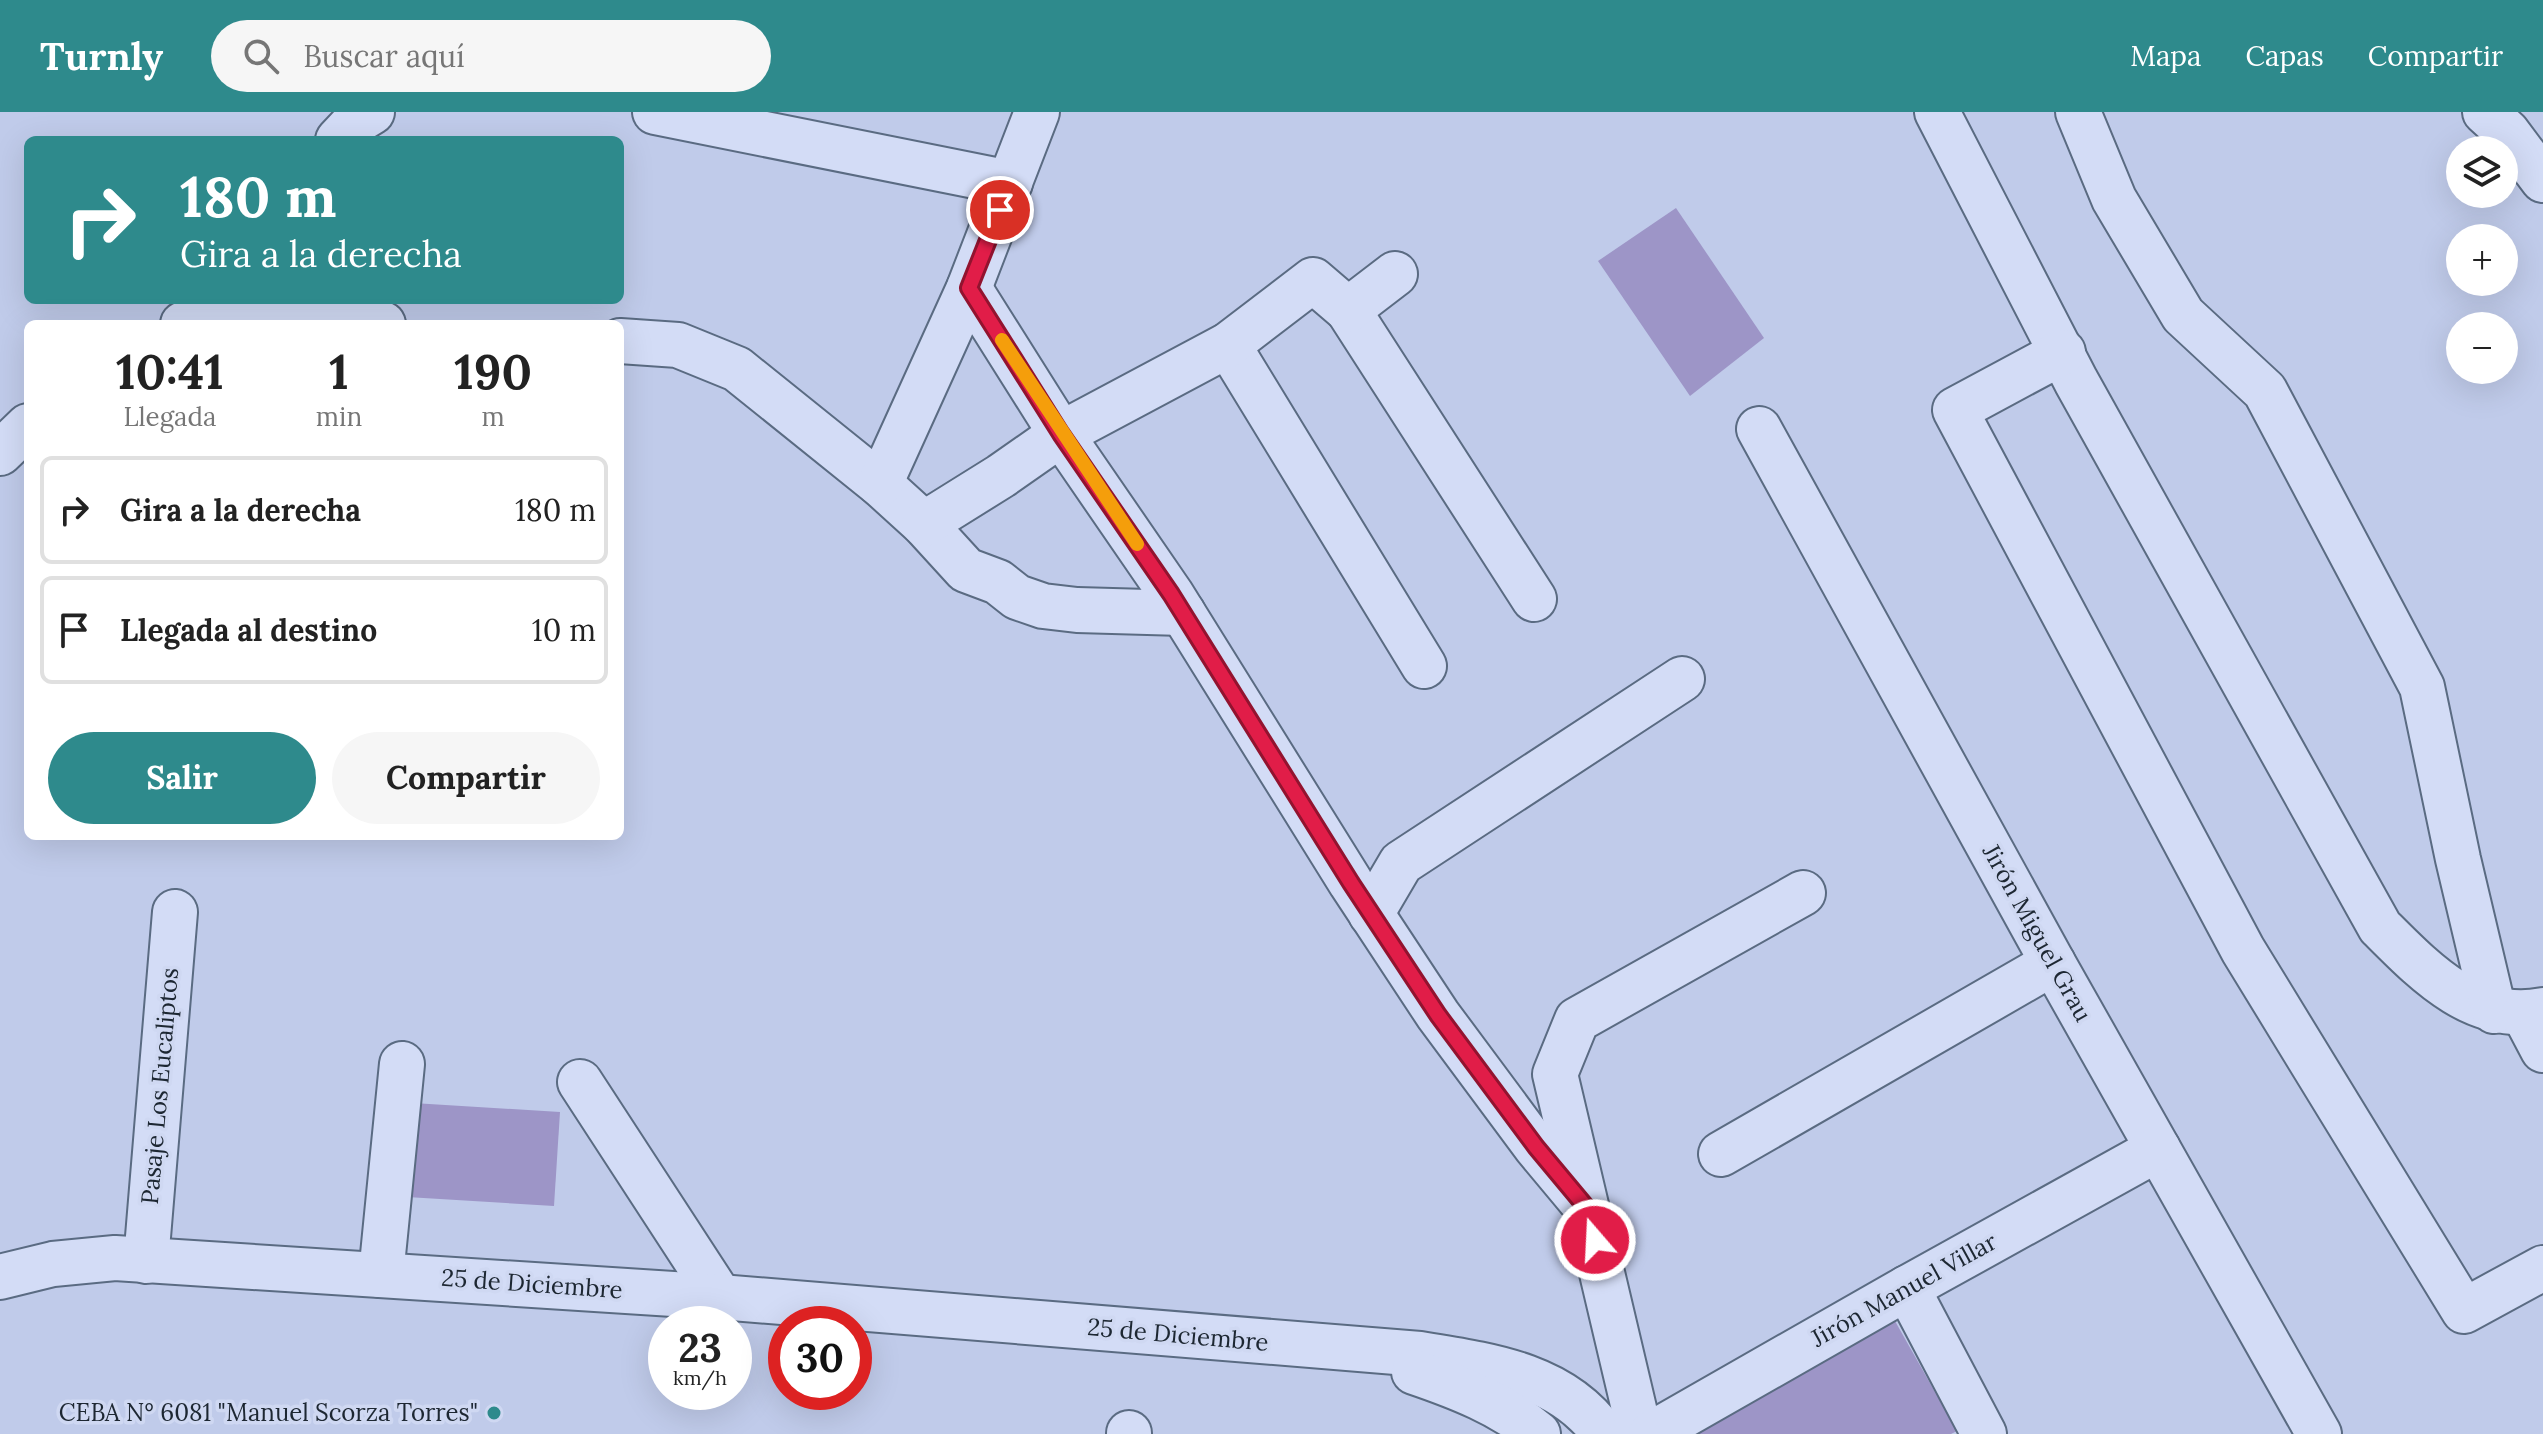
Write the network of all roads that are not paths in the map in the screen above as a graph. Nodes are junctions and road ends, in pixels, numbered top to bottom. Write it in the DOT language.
graph roads {
  1 [pos="372,112"];
  2 [pos="655,112"];
  3 [pos="1037,112"];
  4 [pos="1937,112"];
  5 [pos="2078,112"];
  6 [pos="2512,128"];
  7 [pos="342,136"];
  8 [pos="2543,180"];
  9 [pos="1010,183"];
  10 [pos="1395,274"];
  11 [pos="969,288"];
  12 [pos="183,304"];
  13 [pos="1348,310"];
  14 [pos="169,320"];
  15 [pos="222,320"];
  16 [pos="262,320"];
  17 [pos="624,341"];
  18 [pos="1228,345"];
  19 [pos="2063,352"];
  20 [pos="1759,429"];
  21 [pos="24,430"];
  22 [pos="1061,434"];
  23 [pos="0,453"];
  24 [pos="880,484"];
  25 [pos="924,524"];
  26 [pos="1534,599"];
  27 [pos="1183,613"];
  28 [pos="1424,666"];
  29 [pos="1682,679"];
  30 [pos="1803,893"];
  31 [pos="175,912"];
  32 [pos="1371,914"];
  33 [pos="2053,963"];
  34 [pos="2526,1021"];
  35 [pos="402,1064"];
  36 [pos="580,1082"];
  37 [pos="2158,1149"];
  38 [pos="1721,1154"];
  39 [pos="1586,1207"];
  40 [pos="146,1261"];
  41 [pos="2543,1268"];
  42 [pos="381,1275"];
  43 [pos="0,1277"];
  44 [pos="1907,1288"];
  45 [pos="720,1297"];
  46 [pos="1351,1350"];
  47 [pos="1538,1434"];
  48 [pos="1604,1434"];
  49 [pos="1640,1434"];
  50 [pos="1651,1434"];
  51 [pos="1984,1434"];
  52 [pos="2319,1434"];
  1 -- 7 [label="street"];
  2 -- 9 [label="street"];
  3 -- 9 [label="street"];
  4 -- 19 [label="street"];
  5 -- 34 [label="street"];
  6 -- 8 [label="street"];
  9 -- 11 [label="street"];
  10 -- 13 [label="street"];
  11 -- 22 [label="street"];
  11 -- 24 [label="street"];
  12 -- 14 [label="street"];
  13 -- 18 [label="street"];
  13 -- 26 [label="street"];
  15 -- 16 [label="street"];
  17 -- 24 [label="street"];
  18 -- 22 [label="street"];
  18 -- 28 [label="street"];
  19 -- 34 [label="street"];
  19 -- 41 [label="street"];
  20 -- 33 [label="street, Jirón Miguel Grau"];
  21 -- 23 [label="street"];
  22 -- 25 [label="street"];
  22 -- 27 [label="street"];
  24 -- 25 [label="street"];
  25 -- 27 [label="street"];
  27 -- 32 [label="street"];
  29 -- 32 [label="street"];
  30 -- 39 [label="street"];
  31 -- 40 [label="street, Pasaje Los Eucaliptos"];
  32 -- 39 [label="street"];
  33 -- 37 [label="street, Jirón Miguel Grau"];
  33 -- 38 [label="street"];
  35 -- 42 [label="street"];
  36 -- 45 [label="street"];
  37 -- 44 [label="street, Jirón Manuel Villar"];
  37 -- 52 [label="street, Jirón Miguel Grau"];
  39 -- 49 [label="street"];
  40 -- 42 [label="street, 25 de Diciembre"];
  40 -- 43 [label="street, 25 de Diciembre"];
  42 -- 45 [label="street, 25 de Diciembre"];
  44 -- 50 [label="street, Jirón Manuel Villar"];
  44 -- 51 [label="street"];
  45 -- 46 [label="street, 25 de Diciembre"];
  46 -- 47 [label="street"];
  46 -- 48 [label="street"];
}
